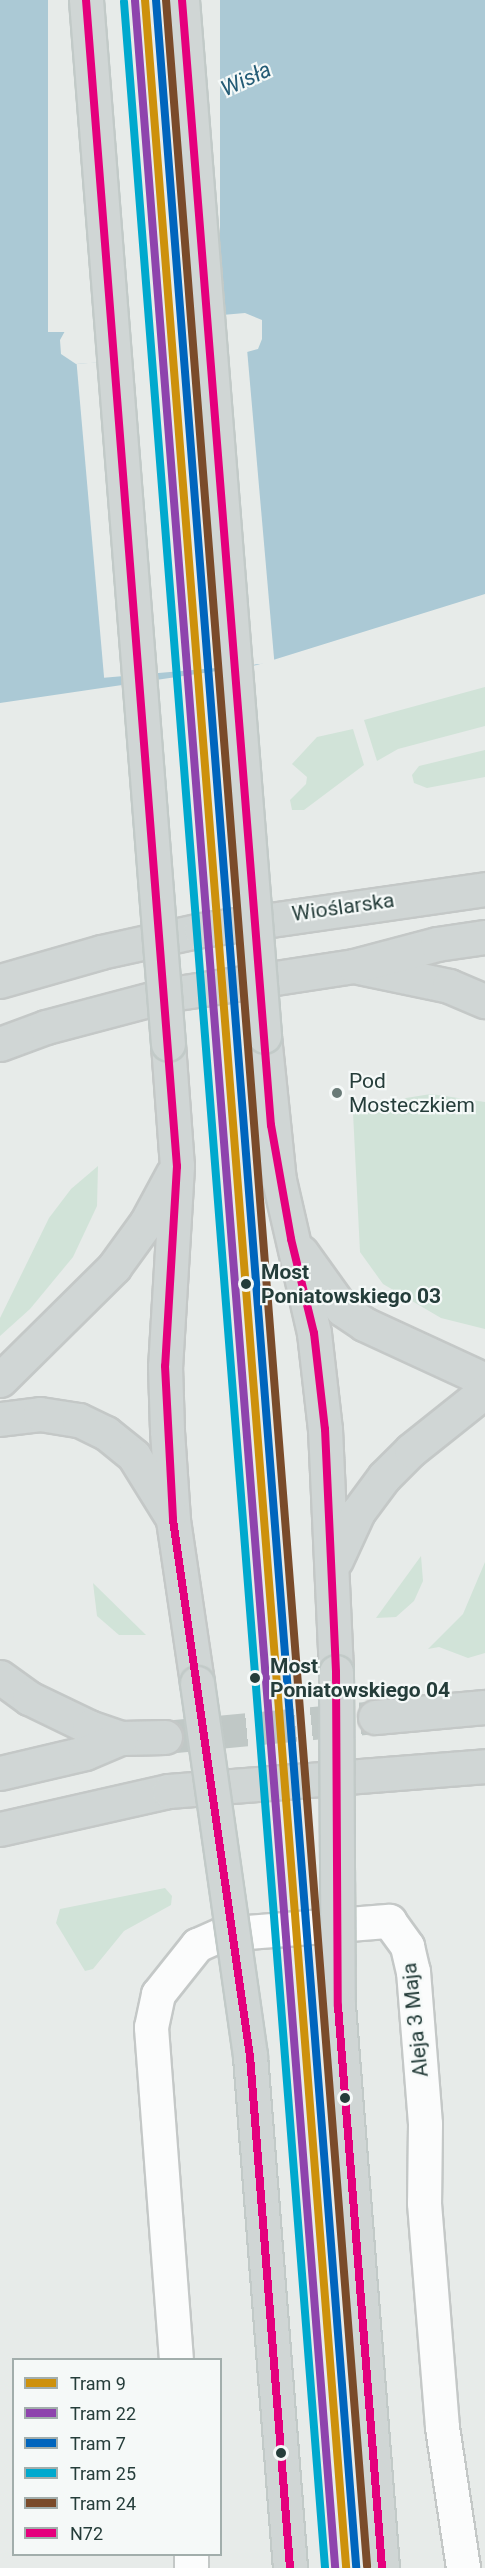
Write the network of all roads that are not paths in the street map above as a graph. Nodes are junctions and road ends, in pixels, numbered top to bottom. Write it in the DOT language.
graph roads {
  1 [pos="86,0"];
  2 [pos="182,0"];
  3 [pos="485,889"];
  4 [pos="485,937"];
  5 [pos="354,966"];
  6 [pos="0,981"];
  7 [pos="485,1000"];
  8 [pos="0,1044"];
  9 [pos="177,1166"];
  10 [pos="291,1239"];
  11 [pos="0,1380"];
  12 [pos="485,1380"];
  13 [pos="485,1390"];
  14 [pos="0,1419"];
  15 [pos="173,1520"];
  16 [pos="333,1565"];
  17 [pos="0,1677"];
  18 [pos="485,1696"];
  19 [pos="485,1707"];
  20 [pos="450,1709"];
  21 [pos="375,1717"];
  22 [pos="165,1737"];
  23 [pos="121,1738"];
  24 [pos="485,1766"];
  25 [pos="0,1773"];
  26 [pos="0,1829"];
  27 [pos="176,2358"];
  28 [pos="290,2568"];
  29 [pos="382,2568"];
  30 [pos="463,2568"];
  1 -- 9 [label="main road, bridge"];
  2 -- 10 [label="main road, bridge"];
  3 -- 6 [label="main road, Wioślarska"];
  4 -- 5 [label="main road"];
  5 -- 7 [label="main road"];
  5 -- 8 [label="main road"];
  9 -- 11 [label="main road"];
  9 -- 15 [label="main road"];
  10 -- 12 [label="main road"];
  10 -- 16 [label="main road"];
  13 -- 16 [label="main road"];
  14 -- 15 [label="main road"];
  15 -- 28 [label="main road, bridge"];
  16 -- 29 [label="main road, bridge"];
  17 -- 23 [label="main road"];
  18 -- 20 [label="main road"];
  19 -- 20 [label="main road"];
  20 -- 21 [label="main road"];
  22 -- 23 [label="main road"];
  23 -- 25 [label="main road"];
  24 -- 26 [label="main road"];
  27 -- 30 [label="street, Aleja 3 Maja"];
}
